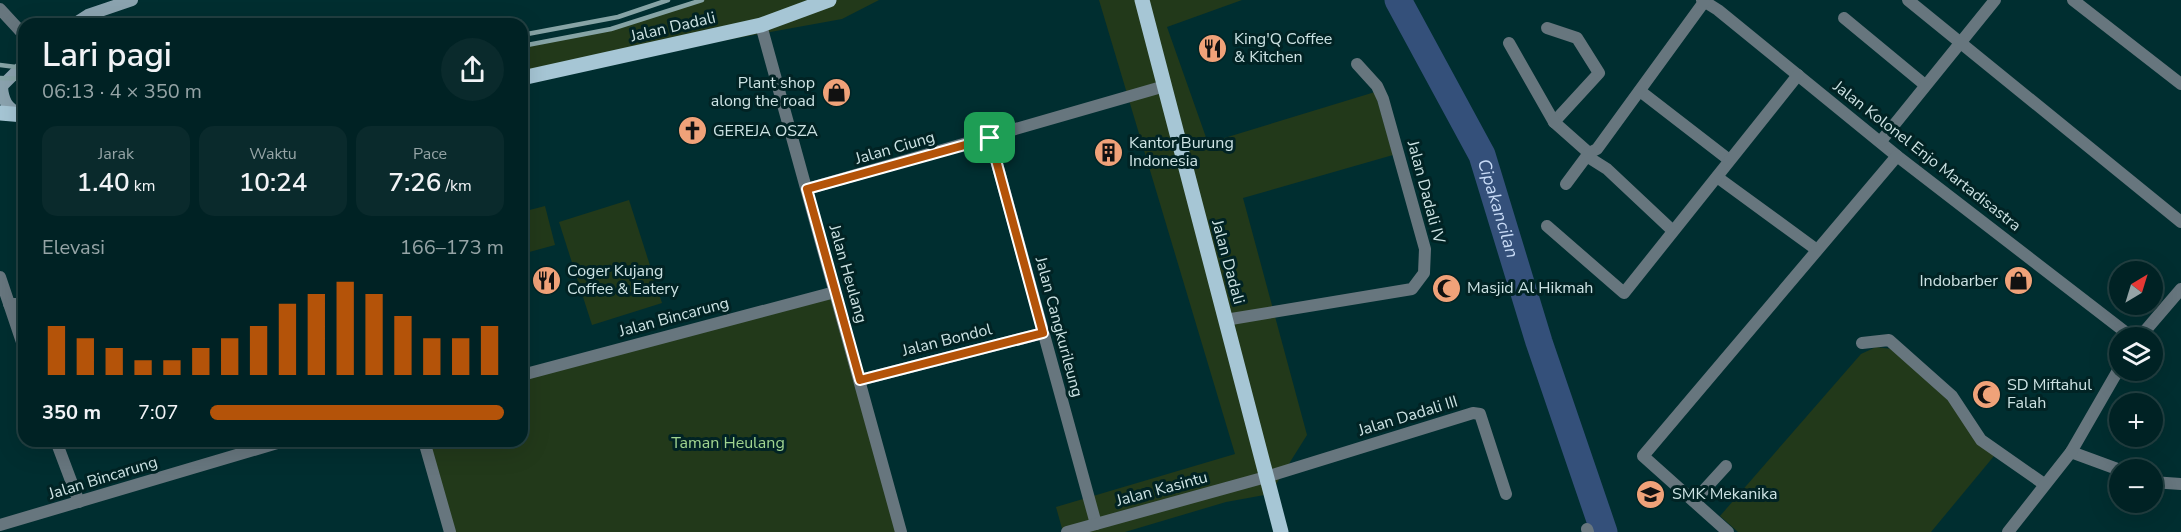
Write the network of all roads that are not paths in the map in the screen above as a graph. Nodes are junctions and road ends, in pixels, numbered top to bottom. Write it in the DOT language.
graph roads {
  1 [pos="132,0"];
  2 [pos="829,0"];
  3 [pos="1142,0"];
  4 [pos="1908,0"];
  5 [pos="1995,0"];
  6 [pos="2073,0"];
  7 [pos="1703,1"];
  8 [pos="1722,5"];
  9 [pos="0,9"];
  10 [pos="83,18"];
  11 [pos="1844,18"];
  12 [pos="762,25"];
  13 [pos="18,28"];
  14 [pos="1547,28"];
  15 [pos="1962,42"];
  16 [pos="1509,43"];
  17 [pos="1357,64"];
  18 [pos="18,70"];
  19 [pos="1798,75"];
  20 [pos="528,77"];
  21 [pos="2181,84"];
  22 [pos="1925,85"];
  23 [pos="1165,86"];
  24 [pos="1,88"];
  25 [pos="1640,91"];
  26 [pos="0,113"];
  27 [pos="18,113"];
  28 [pos="18,115"];
  29 [pos="1554,122"];
  30 [pos="990,138"];
  31 [pos="1881,141"];
  32 [pos="1588,155"];
  33 [pos="1897,156"];
  34 [pos="1728,159"];
  35 [pos="1717,177"];
  36 [pos="1566,184"];
  37 [pos="807,189"];
  38 [pos="2181,222"];
  39 [pos="1547,226"];
  40 [pos="1673,231"];
  41 [pos="1817,250"];
  42 [pos="0,277"];
  43 [pos="2181,289"];
  44 [pos="835,292"];
  45 [pos="9,304"];
  46 [pos="18,304"];
  47 [pos="1225,320"];
  48 [pos="2119,327"];
  49 [pos="2148,327"];
  50 [pos="18,330"];
  51 [pos="1043,333"];
  52 [pos="1862,343"];
  53 [pos="528,373"];
  54 [pos="860,380"];
  55 [pos="2112,381"];
  56 [pos="58,447"];
  57 [pos="264,447"];
  58 [pos="426,447"];
  59 [pos="2071,452"];
  60 [pos="1726,466"];
  61 [pos="2109,466"];
  62 [pos="1266,477"];
  63 [pos="2163,483"];
  64 [pos="2044,484"];
  65 [pos="2181,484"];
  66 [pos="1506,494"];
  67 [pos="1694,501"];
  68 [pos="79,502"];
  69 [pos="1096,524"];
  70 [pos="0,525"];
  71 [pos="450,532"];
  72 [pos="901,532"];
  73 [pos="1067,532"];
  74 [pos="1281,532"];
  75 [pos="1728,532"];
  76 [pos="2008,532"];
  1 -- 10 [label="main road"];
  2 -- 12 [label="main road, Jalan Dadali"];
  3 -- 23 [label="main road, Jalan Dadali"];
  4 -- 15 [label="street"];
  5 -- 15 [label="street"];
  6 -- 21 [label="street"];
  7 -- 8 [label="street, Jalan Kolonel Enjo Martadisastra"];
  7 -- 25 [label="street"];
  8 -- 19 [label="street, Jalan Kolonel Enjo Martadisastra"];
  9 -- 13 [label="street"];
  11 -- 22 [label="street"];
  12 -- 20 [label="main road, Jalan Dadali"];
  12 -- 37 [label="street, Jalan Heulang"];
  14 -- 29 [label="street"];
  15 -- 22 [label="street"];
  15 -- 38 [label="street"];
  16 -- 29 [label="street"];
  17 -- 47 [label="street, Jalan Dadali IV"];
  18 -- 24 [label="main road"];
  19 -- 31 [label="street, Jalan Kolonel Enjo Martadisastra"];
  19 -- 34 [label="street"];
  22 -- 31 [label="street"];
  23 -- 30 [label="street, Jalan Ciung"];
  23 -- 47 [label="main road, Jalan Dadali"];
  24 -- 27 [label="main road"];
  25 -- 32 [label="street"];
  25 -- 34 [label="street"];
  26 -- 28 [label="main road"];
  29 -- 32 [label="street"];
  30 -- 37 [label="street, Jalan Ciung"];
  30 -- 51 [label="street, Jalan Cangkurileung"];
  31 -- 33 [label="street, Jalan Kolonel Enjo Martadisastra"];
  32 -- 36 [label="street"];
  32 -- 40 [label="street"];
  33 -- 41 [label="street"];
  33 -- 48 [label="street, Jalan Kolonel Enjo Martadisastra"];
  34 -- 35 [label="street"];
  35 -- 40 [label="street"];
  35 -- 41 [label="street"];
  37 -- 44 [label="street, Jalan Heulang"];
  39 -- 40 [label="street"];
  41 -- 67 [label="street"];
  42 -- 45 [label="street"];
  43 -- 49 [label="street"];
  44 -- 53 [label="street, Jalan Bincarung"];
  44 -- 54 [label="street, Jalan Heulang"];
  45 -- 46 [label="street"];
  45 -- 50 [label="street"];
  47 -- 62 [label="main road, Jalan Dadali"];
  51 -- 54 [label="street, Jalan Bondol"];
  51 -- 69 [label="street, Jalan Cangkurileung"];
  52 -- 64 [label="street"];
  54 -- 72 [label="street, Jalan Heulang"];
  55 -- 59 [label="street"];
  56 -- 68 [label="street"];
  57 -- 68 [label="street, Jalan Bincarung"];
  58 -- 71 [label="street"];
  59 -- 61 [label="street"];
  59 -- 64 [label="street"];
  60 -- 67 [label="street"];
  62 -- 66 [label="street, Jalan Dadali III"];
  62 -- 69 [label="street, Jalan Kasintu"];
  62 -- 74 [label="main road, Jalan Dadali"];
  63 -- 65 [label="street"];
  64 -- 76 [label="street"];
  67 -- 75 [label="street"];
  68 -- 70 [label="street, Jalan Bincarung"];
  69 -- 73 [label="street, Jalan Kasintu"];
}
